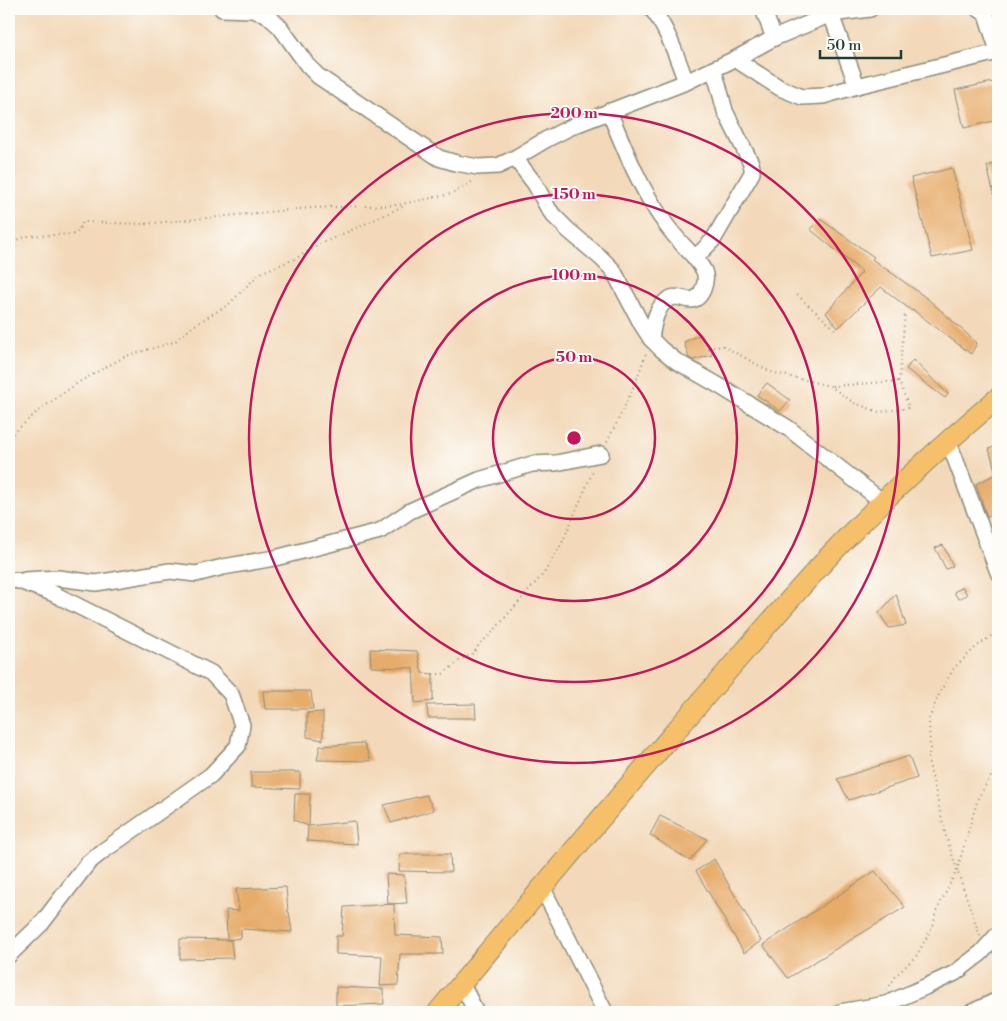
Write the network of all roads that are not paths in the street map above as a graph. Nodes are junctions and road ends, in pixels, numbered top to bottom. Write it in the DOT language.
graph roads {
  1 [pos="222,9"];
  2 [pos="652,9"];
  3 [pos="763,9"];
  4 [pos="870,9"];
  5 [pos="982,9"];
  6 [pos="830,11"];
  7 [pos="774,38"];
  8 [pos="998,52"];
  9 [pos="736,59"];
  10 [pos="713,69"];
  11 [pos="686,82"];
  12 [pos="857,86"];
  13 [pos="608,111"];
  14 [pos="515,158"];
  15 [pos="695,258"];
  16 [pos="651,339"];
  17 [pos="998,398"];
  18 [pos="948,440"];
  19 [pos="601,454"];
  20 [pos="883,502"];
  21 [pos="994,549"];
  22 [pos="998,572"];
  23 [pos="12,580"];
  24 [pos="542,887"];
  25 [pos="998,934"];
  26 [pos="9,955"];
  27 [pos="462,984"];
  28 [pos="998,1000"];
  29 [pos="896,1006"];
  30 [pos="438,1012"];
  31 [pos="476,1012"];
  32 [pos="605,1012"];
  33 [pos="840,1012"];
  34 [pos="972,1012"];
  1 -- 14 [label="street"];
  2 -- 11 [label="street"];
  3 -- 7 [label="street"];
  4 -- 6 [label="street"];
  5 -- 8 [label="street"];
  6 -- 7 [label="street"];
  6 -- 12 [label="street"];
  7 -- 9 [label="street"];
  8 -- 12 [label="street"];
  9 -- 10 [label="street"];
  9 -- 12 [label="street"];
  10 -- 11 [label="street"];
  10 -- 15 [label="street"];
  11 -- 13 [label="street"];
  13 -- 14 [label="street"];
  13 -- 15 [label="street"];
  14 -- 16 [label="street"];
  15 -- 16 [label="street"];
  16 -- 20 [label="street"];
  17 -- 18 [label="main road"];
  18 -- 20 [label="main road"];
  18 -- 21 [label="street"];
  19 -- 23 [label="street"];
  20 -- 24 [label="main road"];
  21 -- 22 [label="street"];
  23 -- 26 [label="street"];
  24 -- 27 [label="main road"];
  24 -- 32 [label="street"];
  25 -- 29 [label="street"];
  27 -- 30 [label="main road"];
  27 -- 31 [label="street"];
  28 -- 34 [label="street"];
  29 -- 33 [label="street"];
}
